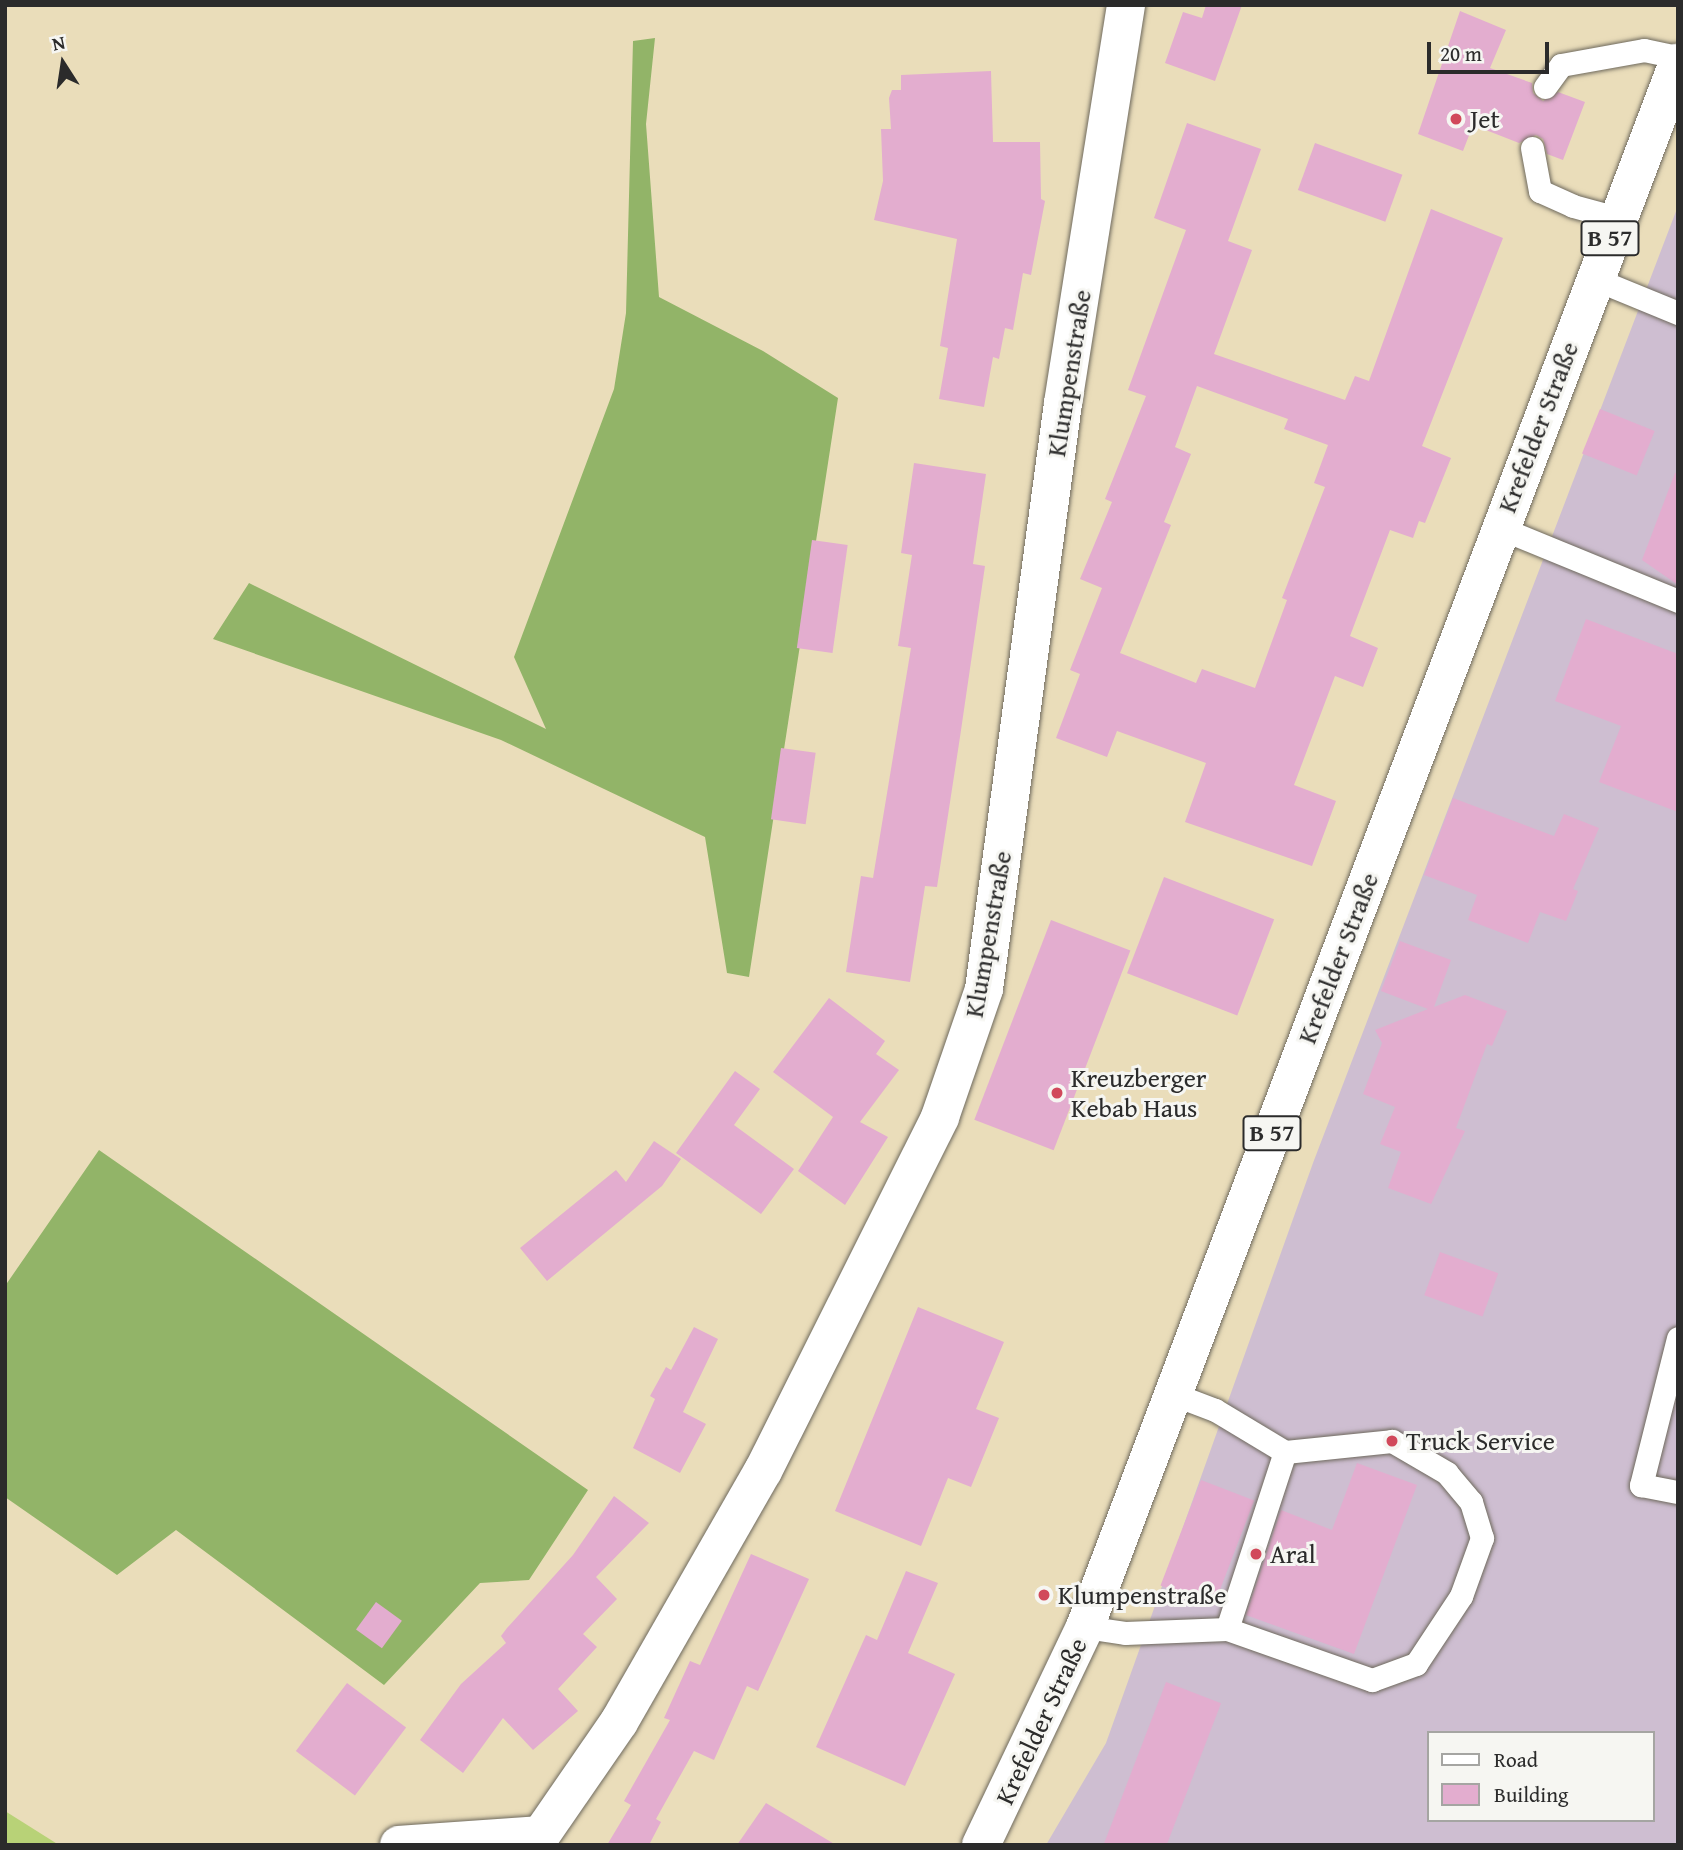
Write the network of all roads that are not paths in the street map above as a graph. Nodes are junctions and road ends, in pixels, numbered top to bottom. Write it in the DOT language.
graph roads {
  1 [pos="1126,5"];
  2 [pos="1678,57"];
  3 [pos="1678,63"];
  4 [pos="1545,88"];
  5 [pos="1532,148"];
  6 [pos="1618,218"];
  7 [pos="1595,279"];
  8 [pos="1678,313"];
  9 [pos="1500,528"];
  10 [pos="1678,601"];
  11 [pos="1678,1338"];
  12 [pos="1173,1394"];
  13 [pos="1285,1452"];
  14 [pos="1678,1492"];
  15 [pos="1085,1627"];
  16 [pos="1227,1629"];
  17 [pos="542,1840"];
  18 [pos="399,1845"];
  19 [pos="981,1845"];
  1 -- 17 [label="street, Klumpenstraße"];
  2 -- 4 [label="lane"];
  3 -- 6 [label="street, Krefelder Straße / B 57"];
  5 -- 6 [label="lane"];
  6 -- 7 [label="street, Krefelder Straße / B 57"];
  7 -- 8 [label="lane"];
  7 -- 9 [label="street, Krefelder Straße / B 57"];
  9 -- 10 [label="lane"];
  9 -- 12 [label="street, Krefelder Straße / B 57"];
  11 -- 14 [label="lane"];
  12 -- 13 [label="lane"];
  12 -- 15 [label="street, Krefelder Straße / B 57"];
  13 -- 16 [label="lane"];
  13 -- 16 [label="lane"];
  15 -- 16 [label="lane"];
  15 -- 19 [label="street, Krefelder Straße / B 57"];
  17 -- 18 [label="street"];
}
